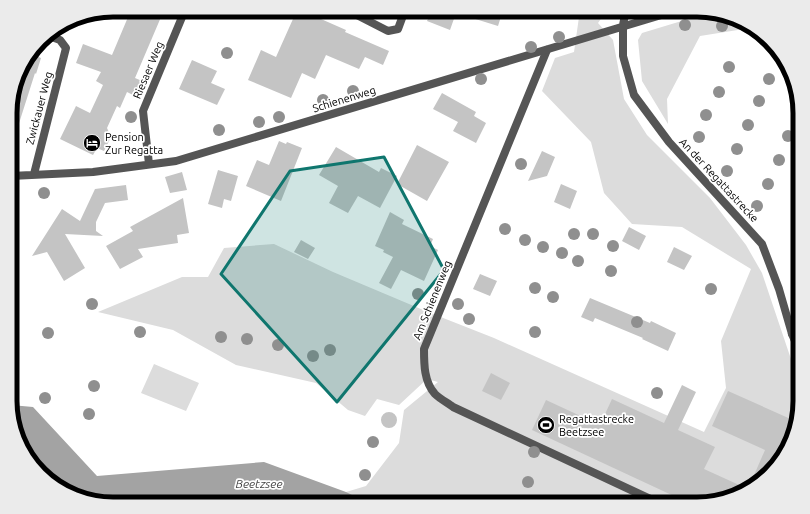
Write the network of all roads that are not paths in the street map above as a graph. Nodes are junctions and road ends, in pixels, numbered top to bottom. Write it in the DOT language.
graph roads {
  1 [pos="182,17"];
  2 [pos="361,17"];
  3 [pos="402,17"];
  4 [pos="625,17"];
  5 [pos="652,17"];
  6 [pos="623,25"];
  7 [pos="54,38"];
  8 [pos="547,50"];
  9 [pos="149,164"];
  10 [pos="34,174"];
  11 [pos="17,175"];
  12 [pos="792,334"];
  13 [pos="646,497"];
  1 -- 9 [label="street, Riesaer Weg"];
  2 -- 3 [label="street"];
  4 -- 6 [label="street, An der Regattastrecke"];
  5 -- 6 [label="street, Schienenweg"];
  6 -- 8 [label="street, Schienenweg"];
  6 -- 12 [label="street, An der Regattastrecke"];
  7 -- 10 [label="street, Zwickauer Weg"];
  8 -- 9 [label="street, Schienenweg"];
  8 -- 13 [label="street, Am Schienenweg"];
  9 -- 10 [label="street, Schienenweg"];
  10 -- 11 [label="street, Schienenweg"];
}
